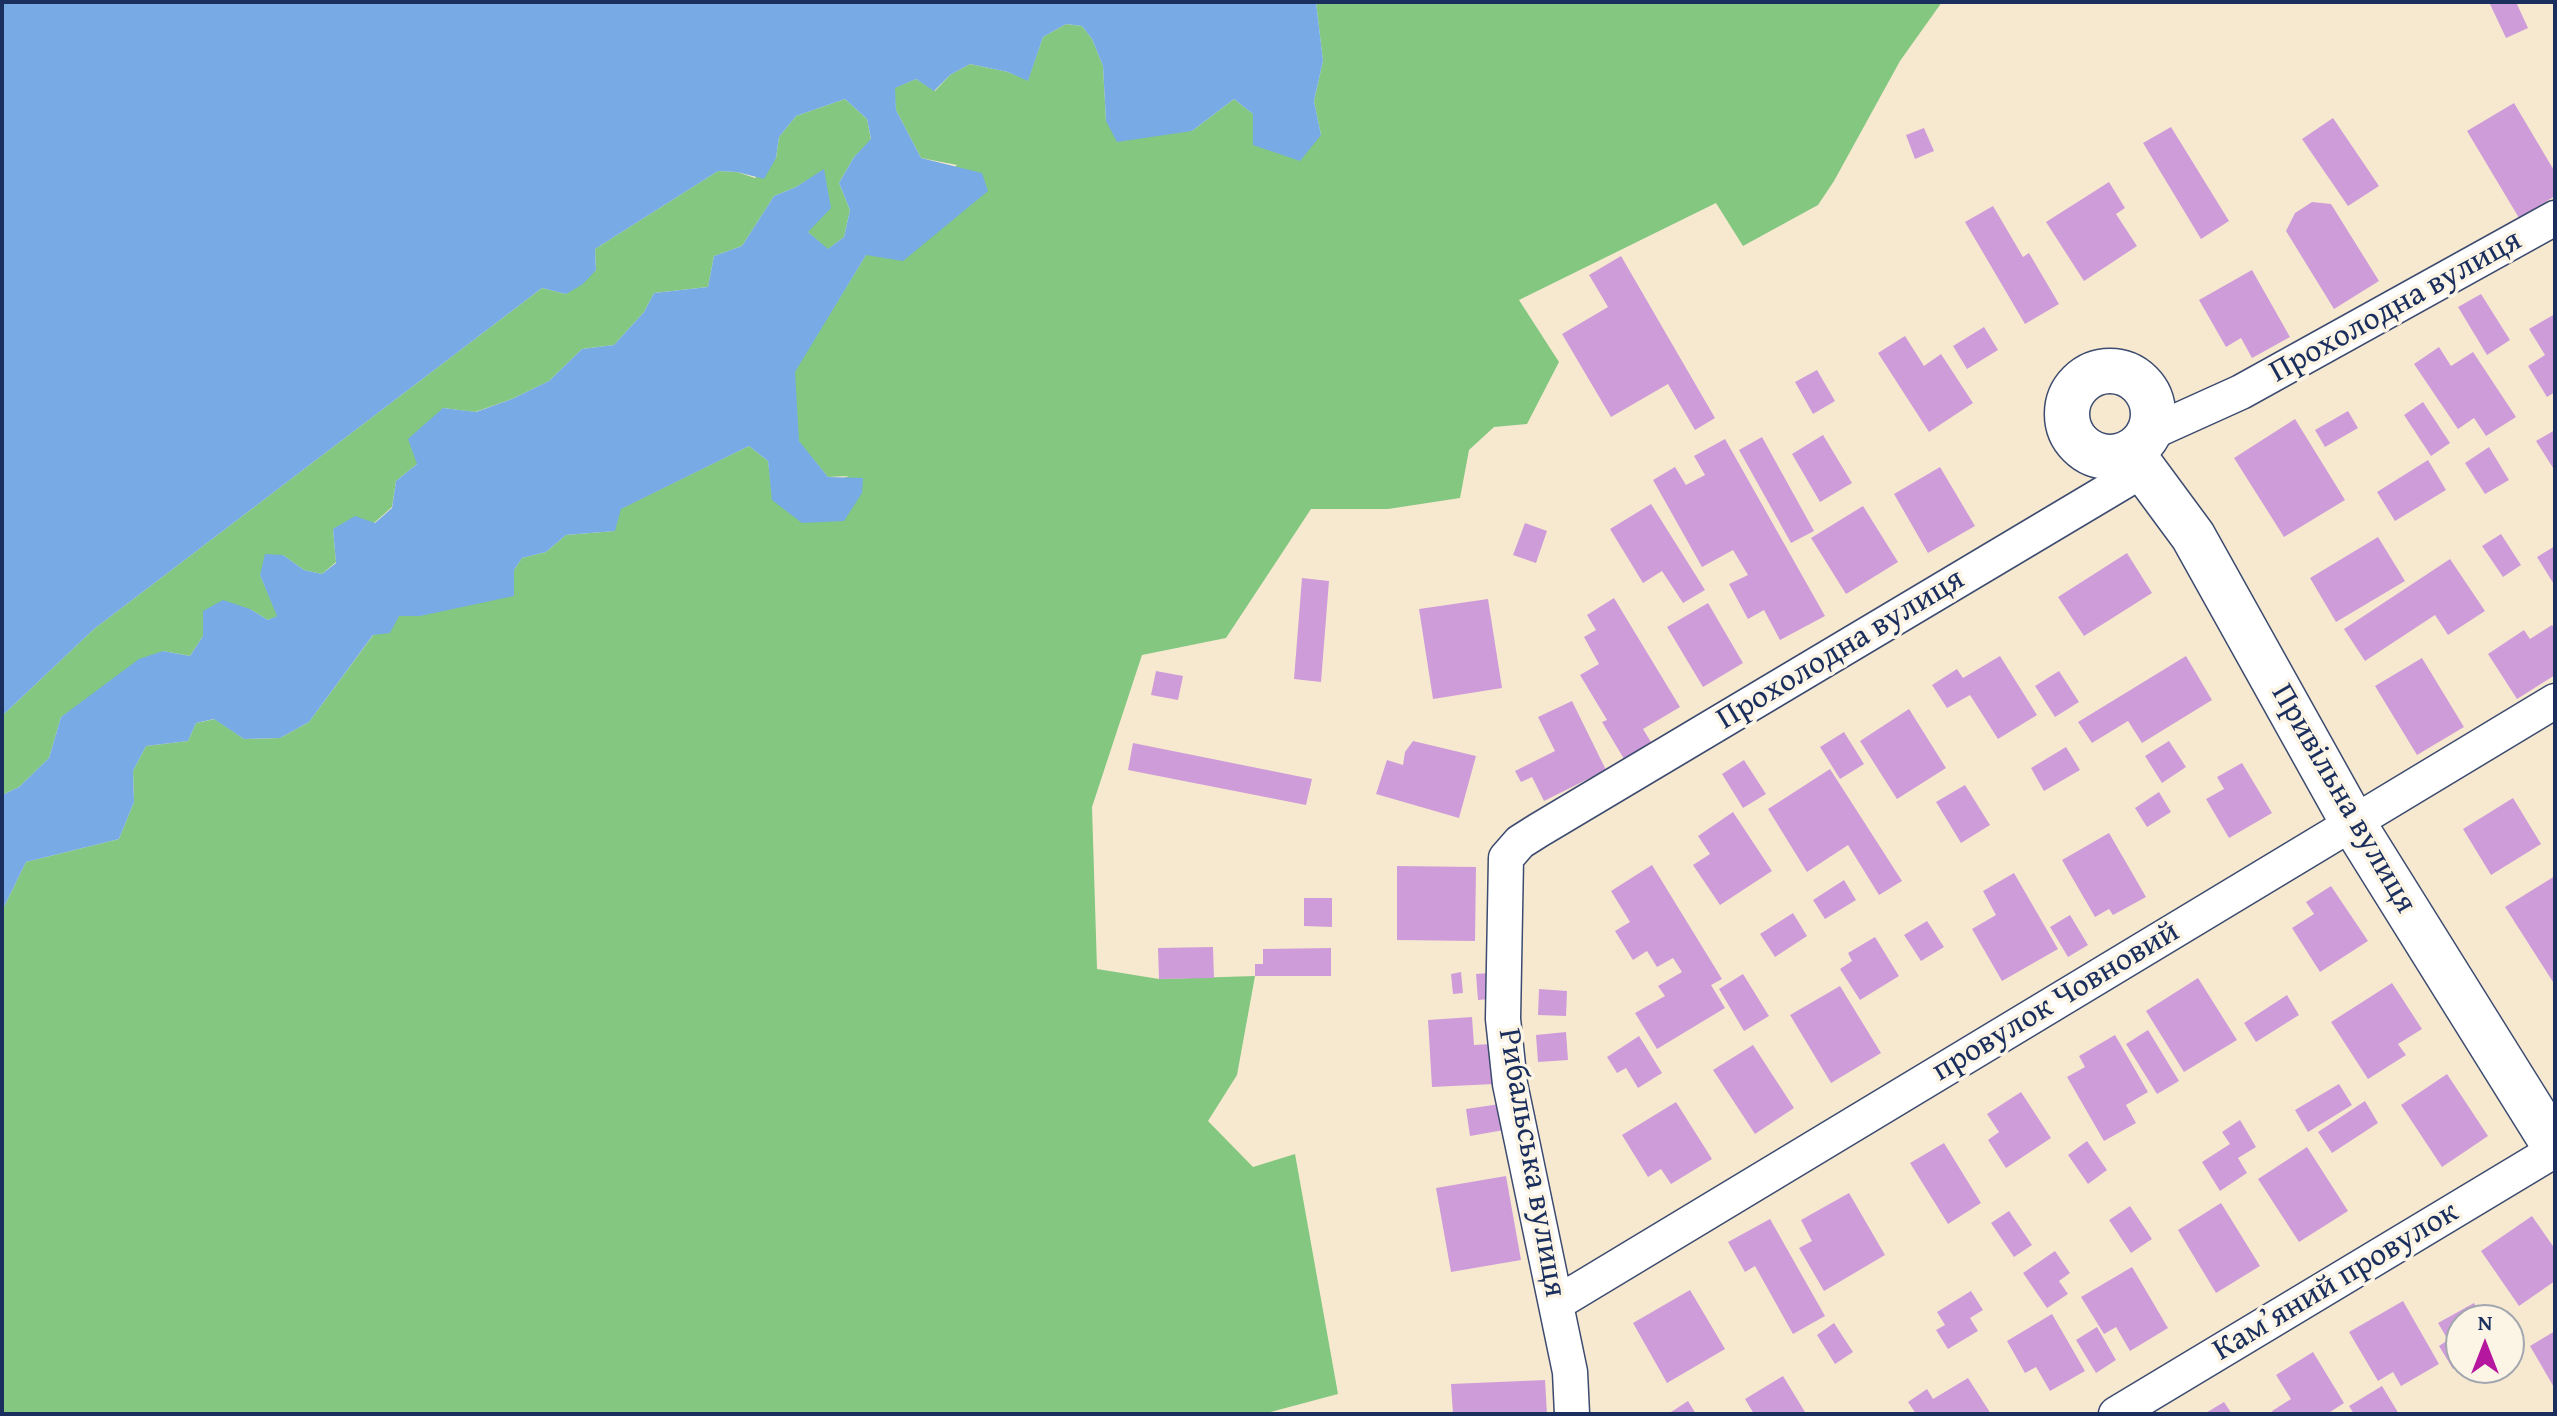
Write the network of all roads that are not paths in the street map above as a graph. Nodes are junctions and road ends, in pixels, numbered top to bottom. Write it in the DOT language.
graph roads {
  1 [pos="2555,218"];
  2 [pos="2141,452"];
  3 [pos="2555,701"];
  4 [pos="2353,823"];
  5 [pos="1539,830"];
  6 [pos="2555,1148"];
  7 [pos="1557,1303"];
  8 [pos="1572,1414"];
  9 [pos="2116,1414"];
  1 -- 2 [label="street, Прохолодна вулиця"];
  2 -- 4 [label="street, Привільна вулиця"];
  2 -- 5 [label="street, Прохолодна вулиця"];
  3 -- 4 [label="street, провулок Човновий"];
  4 -- 6 [label="street, Привільна вулиця"];
  4 -- 7 [label="street, провулок Човновий"];
  5 -- 7 [label="street, Рибальська вулиця"];
  6 -- 9 [label="street, Камʼяний провулок"];
  7 -- 8 [label="street, Рибальська вулиця"];
}
